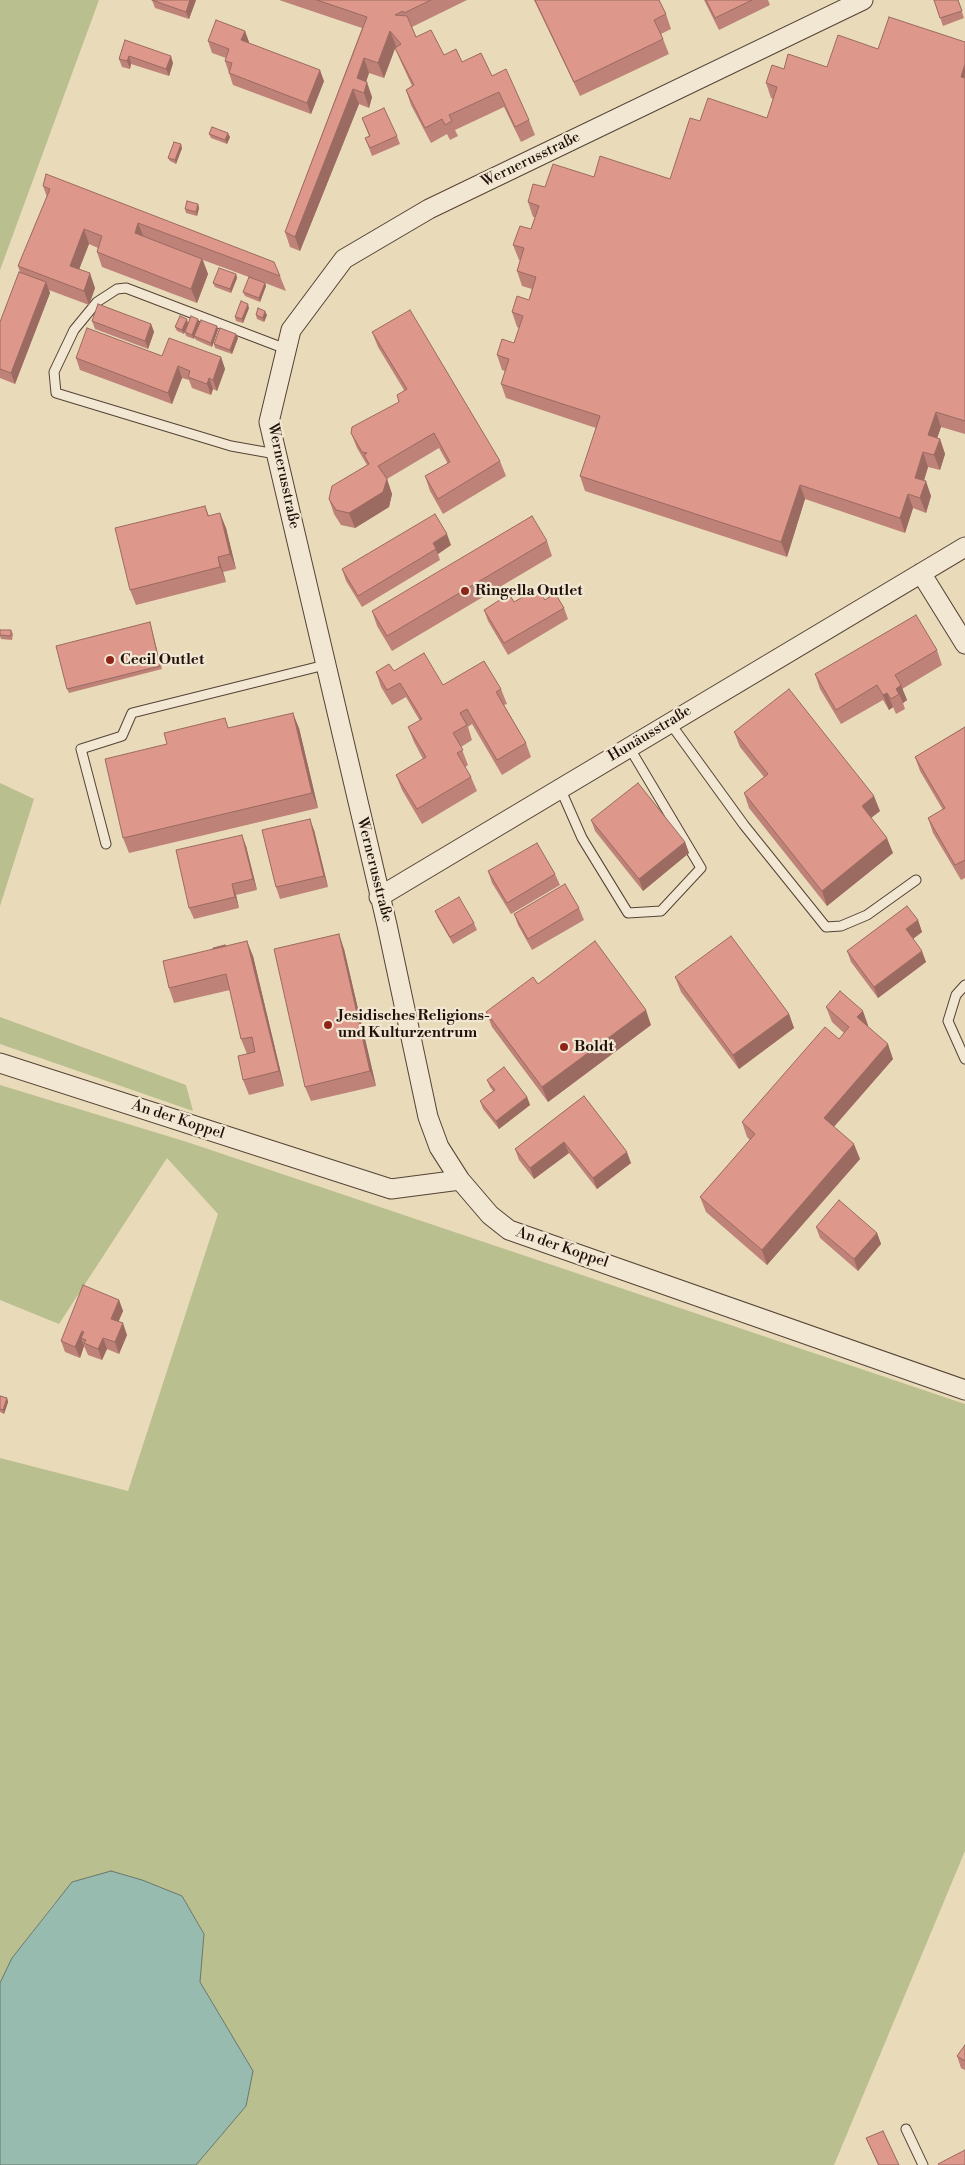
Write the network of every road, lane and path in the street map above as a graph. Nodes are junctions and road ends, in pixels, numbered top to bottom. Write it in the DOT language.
graph roads {
  1 [pos="863,0"];
  2 [pos="286,349"];
  3 [pos="276,454"];
  4 [pos="965,547"];
  5 [pos="921,573"];
  6 [pos="965,644"];
  7 [pos="326,665"];
  8 [pos="670,722"];
  9 [pos="629,747"];
  10 [pos="560,788"];
  11 [pos="106,844"];
  12 [pos="916,880"];
  13 [pos="379,897"];
  14 [pos="965,985"];
  15 [pos="965,1059"];
  16 [pos="0,1063"];
  17 [pos="460,1180"];
  18 [pos="965,1390"];
  19 [pos="906,2130"];
  20 [pos="923,2165"];
  1 -- 2 [label="street, Wernerusstraße"];
  2 -- 3 [label="street, Wernerusstraße"];
  2 -- 3 [label="lane"];
  3 -- 7 [label="street, Wernerusstraße"];
  4 -- 5 [label="street, Hunäusstraße"];
  5 -- 6 [label="street"];
  5 -- 8 [label="street, Hunäusstraße"];
  7 -- 11 [label="lane"];
  7 -- 13 [label="street, Wernerusstraße"];
  8 -- 9 [label="street, Hunäusstraße"];
  8 -- 12 [label="lane"];
  9 -- 10 [label="street, Hunäusstraße"];
  9 -- 10 [label="lane"];
  10 -- 13 [label="street, Hunäusstraße"];
  13 -- 17 [label="street, Wernerusstraße"];
  14 -- 15 [label="lane"];
  16 -- 17 [label="street, An der Koppel"];
  17 -- 18 [label="street, An der Koppel"];
  19 -- 20 [label="lane"];
}
